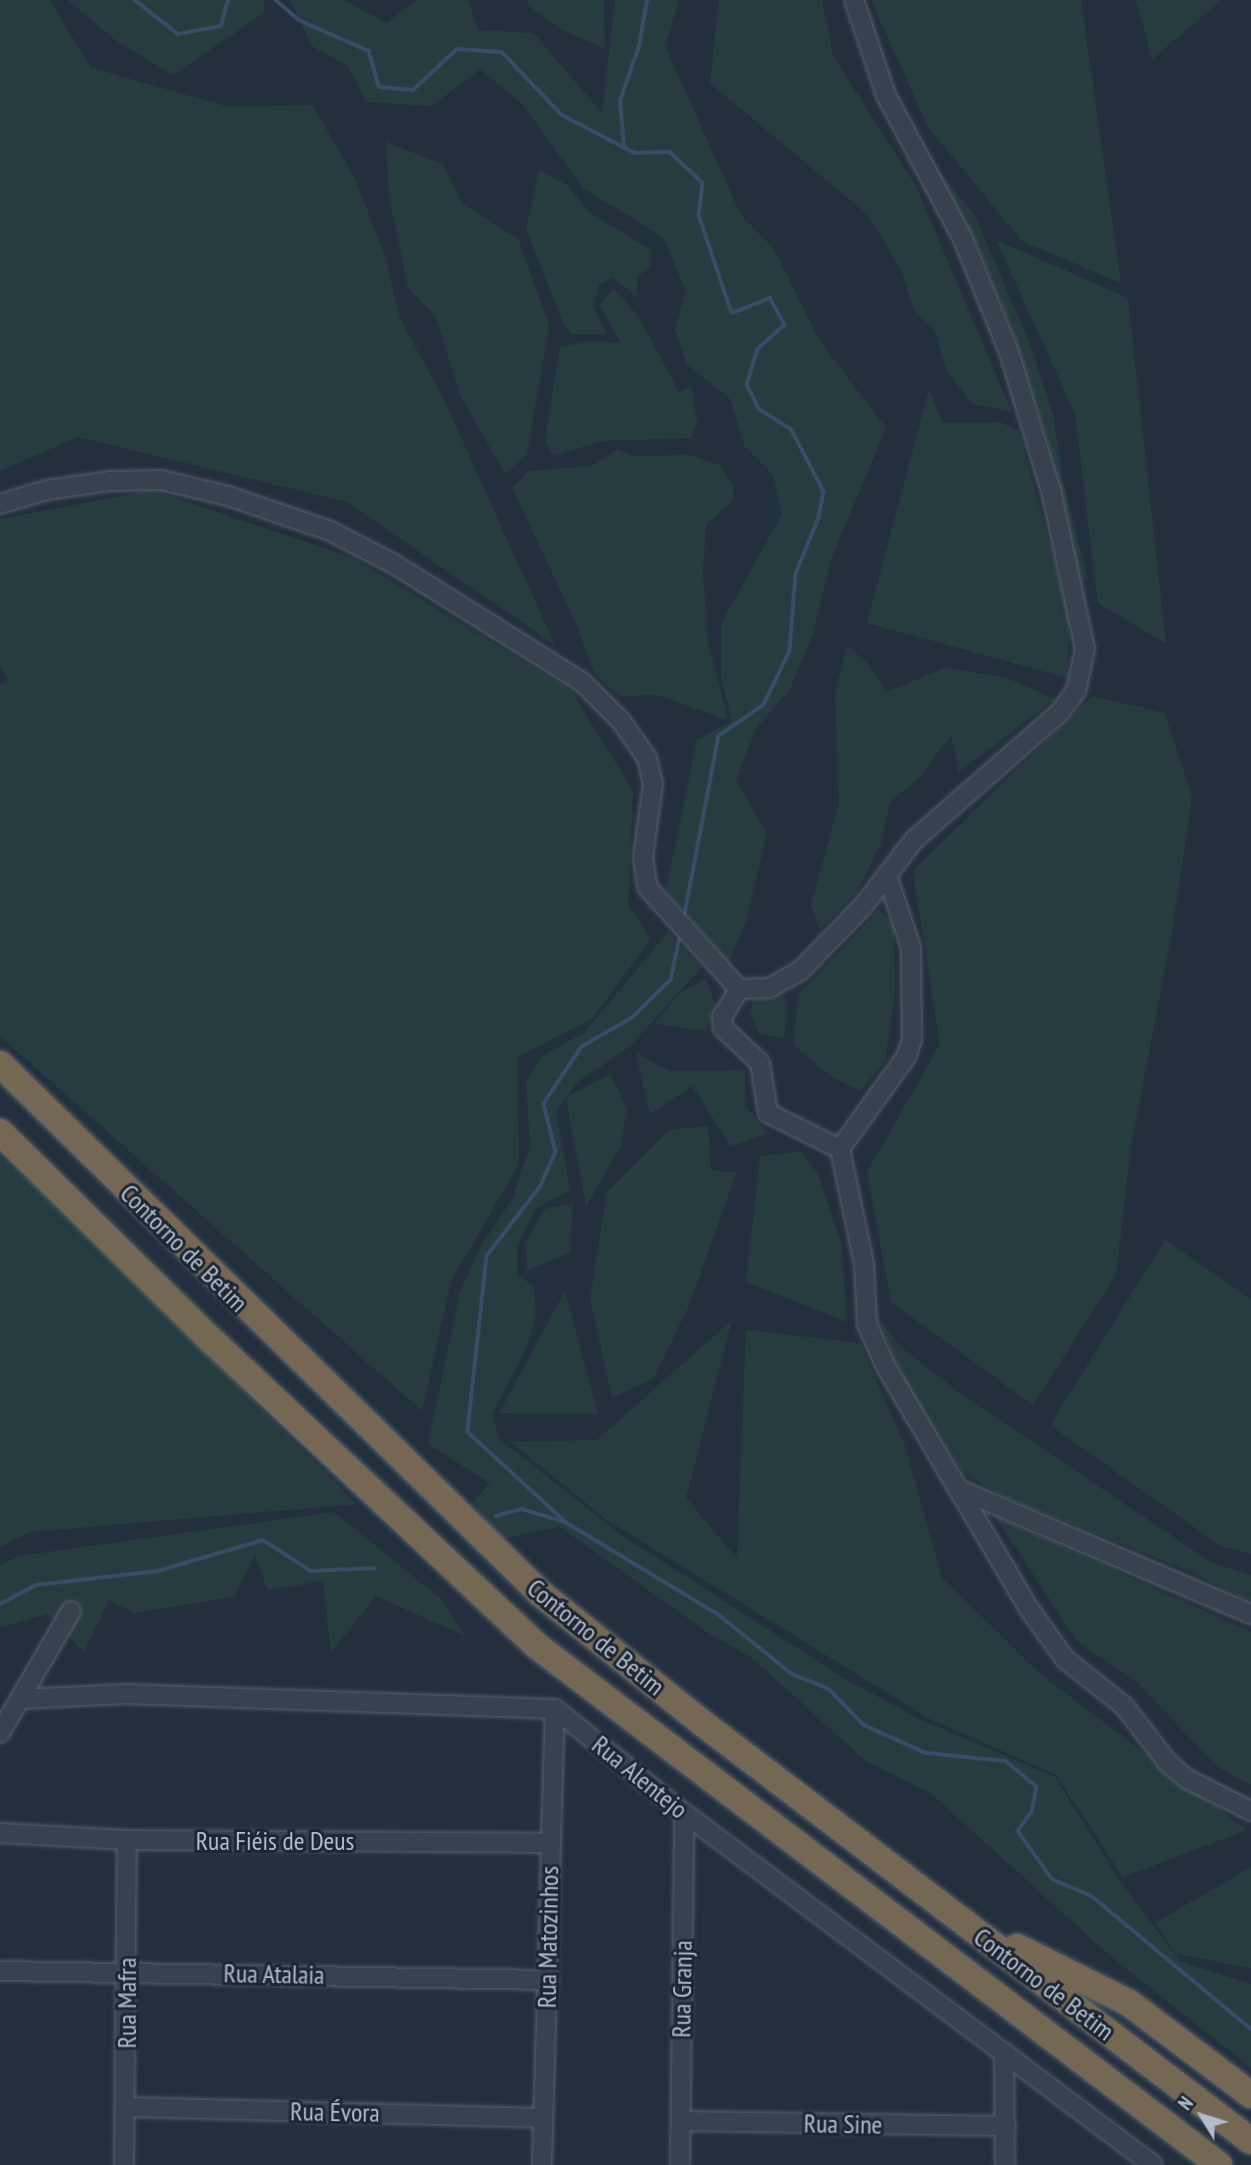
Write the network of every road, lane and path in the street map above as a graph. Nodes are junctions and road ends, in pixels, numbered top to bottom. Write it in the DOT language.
graph roads {
  1 [pos="854,0"];
  2 [pos="0,504"];
  3 [pos="887,875"];
  4 [pos="739,989"];
  5 [pos="0,1064"];
  6 [pos="0,1132"];
  7 [pos="840,1149"];
  8 [pos="958,1489"];
  9 [pos="71,1611"];
  10 [pos="1251,1614"];
  11 [pos="21,1699"];
  12 [pos="555,1709"];
  13 [pos="0,1733"];
  14 [pos="1251,1811"];
  15 [pos="684,1813"];
  16 [pos="0,1833"];
  17 [pos="127,1840"];
  18 [pos="550,1843"];
  19 [pos="961,1920"];
  20 [pos="0,1970"];
  21 [pos="126,1971"];
  22 [pos="549,1980"];
  23 [pos="1004,2052"];
  24 [pos="1251,2095"];
  25 [pos="127,2107"];
  26 [pos="543,2118"];
  27 [pos="681,2121"];
  28 [pos="1006,2126"];
  29 [pos="1251,2141"];
  30 [pos="1148,2163"];
  31 [pos="124,2165"];
  32 [pos="542,2165"];
  33 [pos="680,2165"];
  34 [pos="1005,2165"];
  35 [pos="1219,2165"];
  1 -- 3 [label="street"];
  2 -- 4 [label="street"];
  3 -- 4 [label="street"];
  3 -- 7 [label="street"];
  4 -- 7 [label="street"];
  5 -- 19 [label="highway, Contorno de Betim"];
  6 -- 35 [label="highway, Contorno de Betim"];
  7 -- 8 [label="street"];
  8 -- 10 [label="street"];
  8 -- 14 [label="street"];
  9 -- 11 [label="street"];
  11 -- 12 [label="street"];
  11 -- 13 [label="street"];
  12 -- 15 [label="street, Rua Alentejo"];
  12 -- 18 [label="street, Rua Matozinhos"];
  15 -- 23 [label="street, Rua Alentejo"];
  15 -- 27 [label="street, Rua Granja"];
  16 -- 17 [label="street, Rua Fiéis de Deus"];
  17 -- 18 [label="street, Rua Fiéis de Deus"];
  17 -- 21 [label="street, Rua Mafra"];
  18 -- 22 [label="street, Rua Matozinhos"];
  19 -- 24 [label="highway"];
  19 -- 29 [label="highway, Contorno de Betim"];
  20 -- 21 [label="street, Rua Atalaia"];
  21 -- 22 [label="street, Rua Atalaia"];
  21 -- 25 [label="street, Rua Mafra"];
  22 -- 26 [label="street, Rua Matozinhos"];
  23 -- 28 [label="street"];
  23 -- 30 [label="street, Rua Alentejo"];
  25 -- 26 [label="street, Rua Évora"];
  25 -- 31 [label="street, Rua Mafra"];
  26 -- 32 [label="street, Rua Matozinhos"];
  27 -- 28 [label="street, Rua Sine"];
  27 -- 33 [label="street, Rua Granja"];
  28 -- 34 [label="street"];
}
